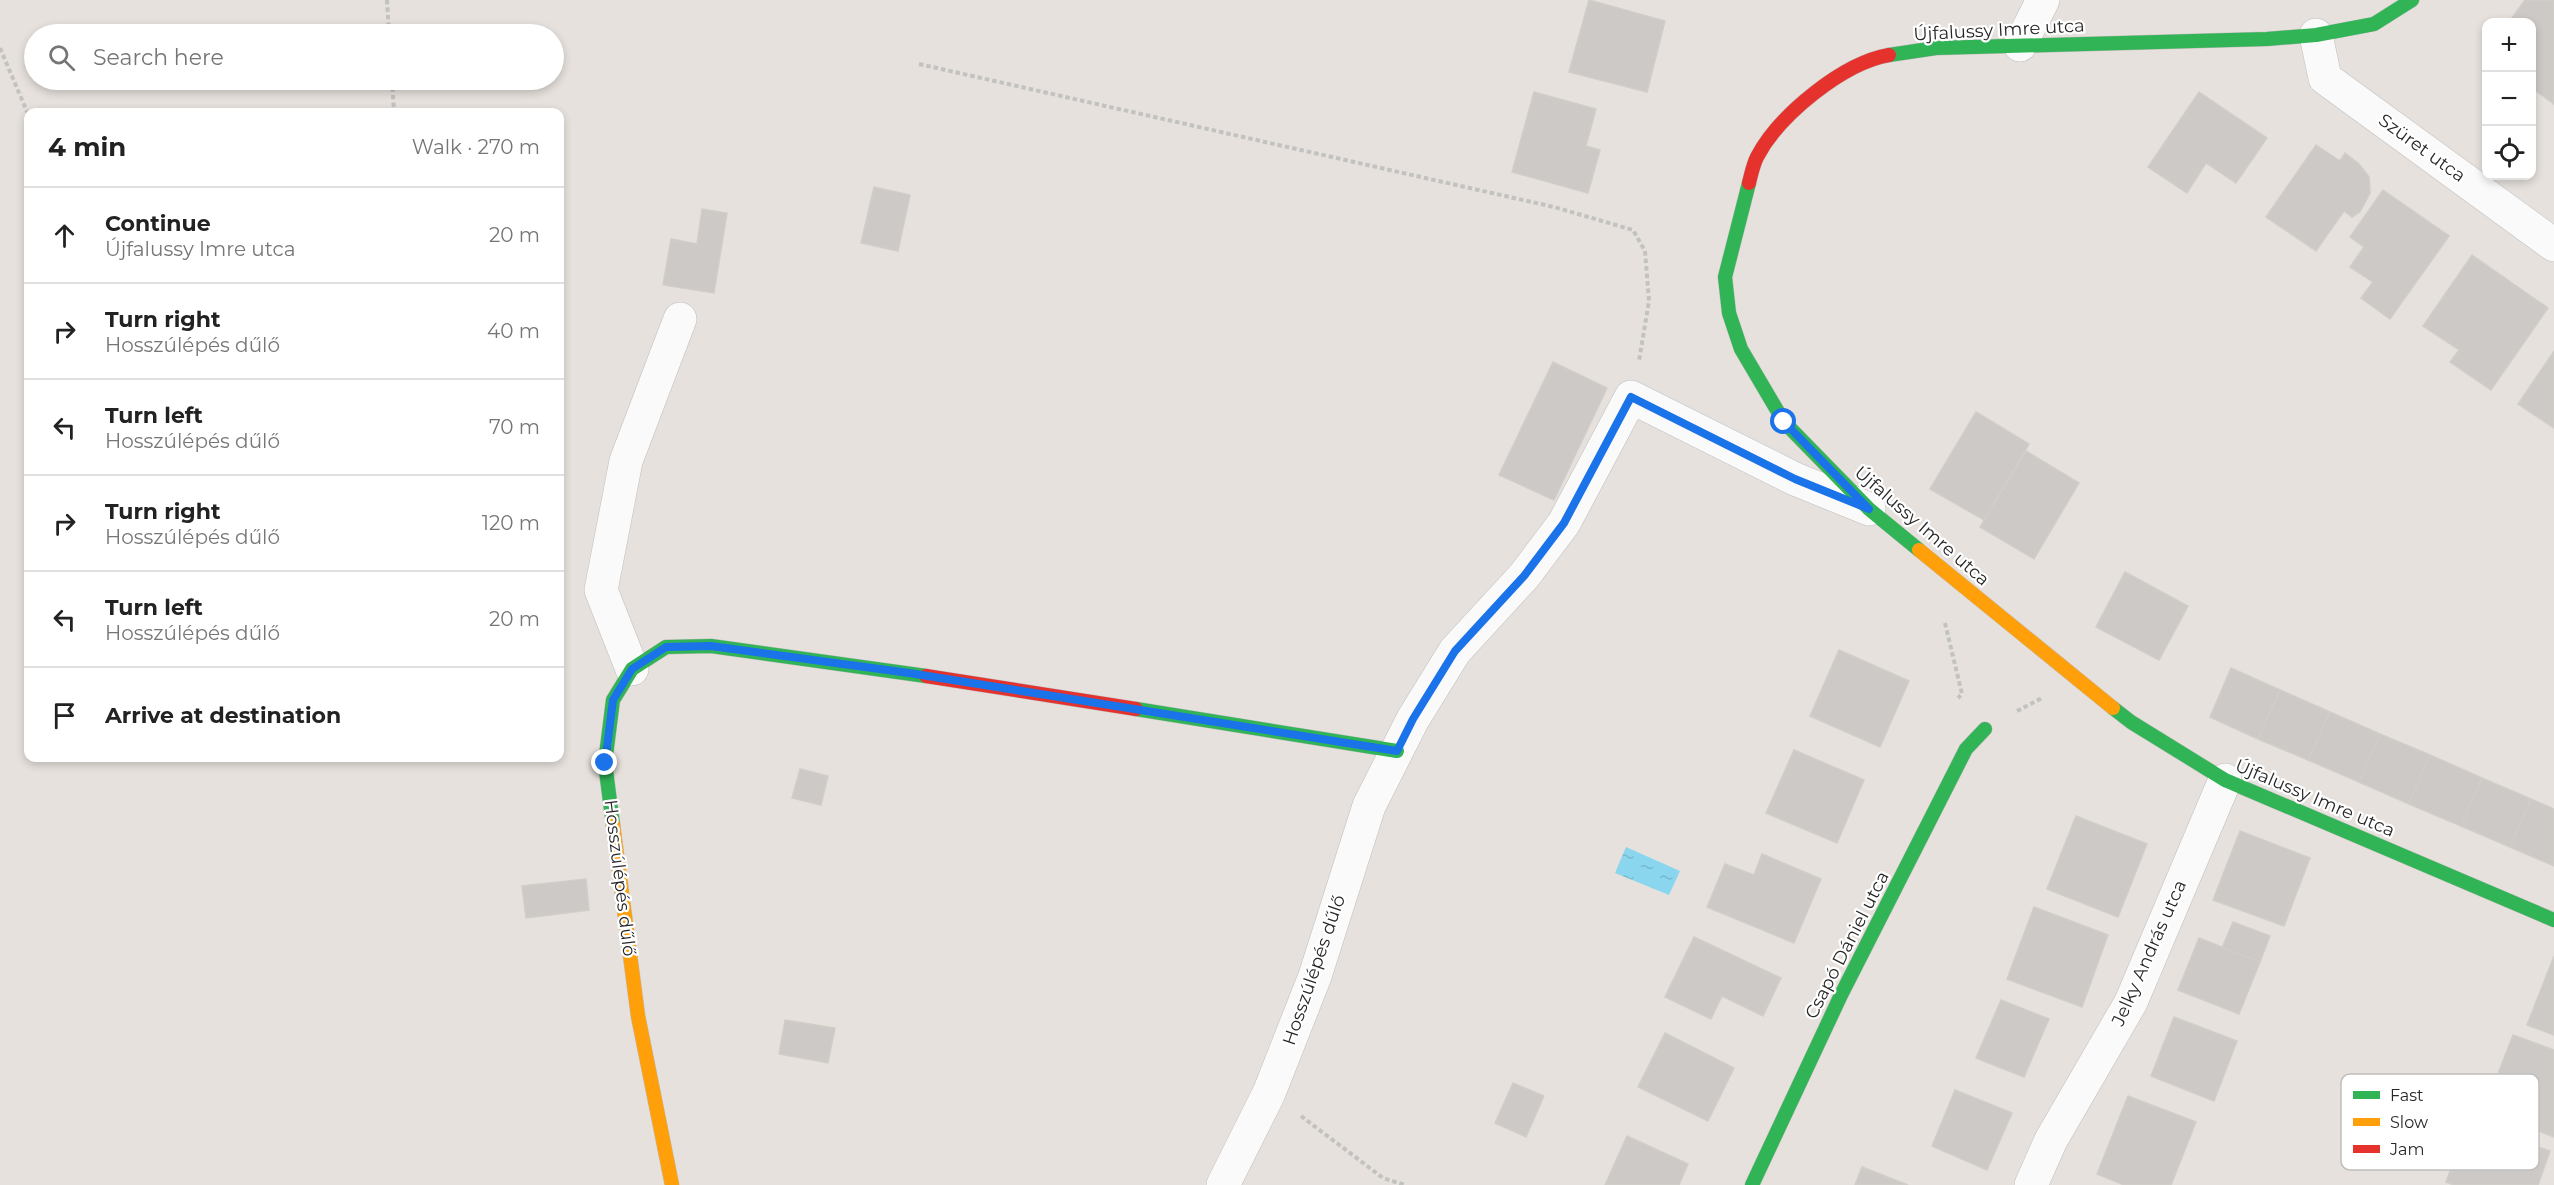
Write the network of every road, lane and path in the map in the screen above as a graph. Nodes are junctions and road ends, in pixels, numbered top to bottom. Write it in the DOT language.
graph roads {
  1 [pos="387,0"];
  2 [pos="2043,0"];
  3 [pos="2412,0"];
  4 [pos="388,24"];
  5 [pos="2316,35"];
  6 [pos="2020,45"];
  7 [pos="0,48"];
  8 [pos="920,64"];
  9 [pos="393,90"];
  10 [pos="25,108"];
  11 [pos="394,108"];
  12 [pos="2554,245"];
  13 [pos="680,319"];
  14 [pos="1631,397"];
  15 [pos="1869,509"];
  16 [pos="1943,615"];
  17 [pos="632,669"];
  18 [pos="2077,678"];
  19 [pos="1954,702"];
  20 [pos="1985,729"];
  21 [pos="1397,751"];
  22 [pos="2225,780"];
  23 [pos="2554,920"];
  24 [pos="1269,1093"];
  25 [pos="672,1185"];
  26 [pos="1223,1185"];
  27 [pos="1405,1185"];
  28 [pos="1752,1185"];
  29 [pos="2031,1185"];
  1 -- 4 [label="path"];
  2 -- 6 [label="street"];
  3 -- 5 [label="street, Újfalussy Imre utca"];
  5 -- 6 [label="street, Újfalussy Imre utca"];
  5 -- 12 [label="street, Szüret utca"];
  6 -- 15 [label="street, Újfalussy Imre utca"];
  7 -- 10 [label="path"];
  8 -- 14 [label="path"];
  9 -- 11 [label="path"];
  13 -- 17 [label="street"];
  14 -- 15 [label="street"];
  14 -- 21 [label="street, Hosszúlépés dűlő"];
  15 -- 18 [label="street, Újfalussy Imre utca"];
  16 -- 19 [label="path"];
  17 -- 21 [label="street, Hosszúlépés dűlő"];
  17 -- 25 [label="street, Hosszúlépés dűlő"];
  18 -- 20 [label="path"];
  18 -- 22 [label="street, Újfalussy Imre utca"];
  20 -- 28 [label="street, Csapó Dániel utca"];
  21 -- 24 [label="street, Hosszúlépés dűlő"];
  22 -- 23 [label="street, Újfalussy Imre utca"];
  22 -- 29 [label="street, Jelky András utca"];
  24 -- 26 [label="street, Hosszúlépés dűlő"];
  24 -- 27 [label="path"];
}
